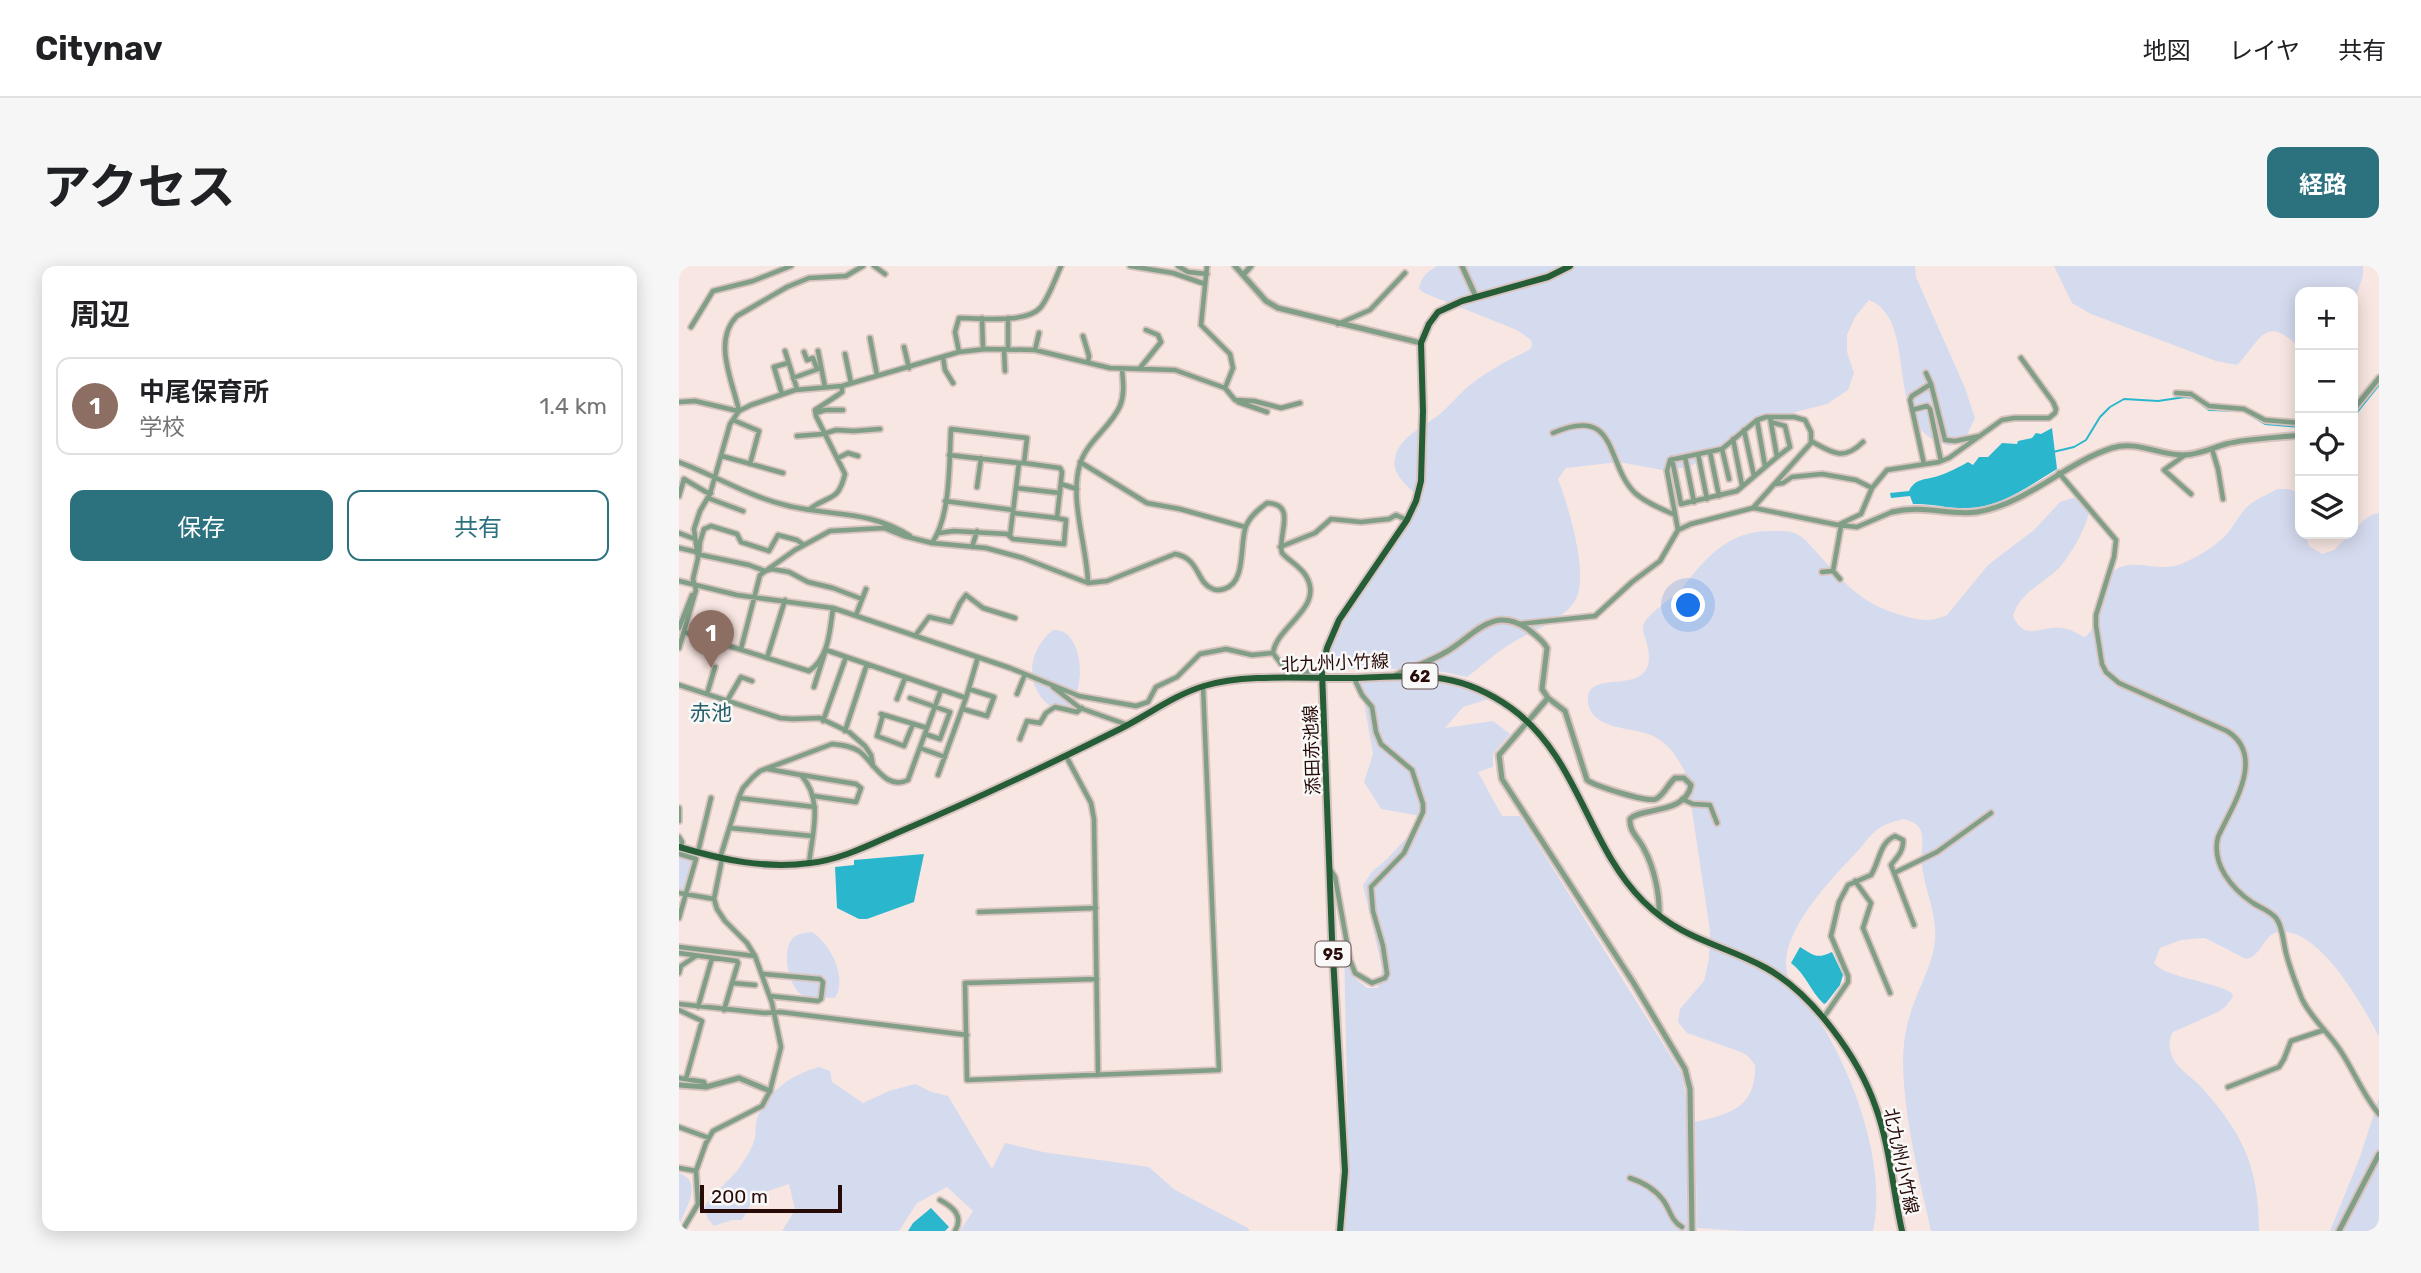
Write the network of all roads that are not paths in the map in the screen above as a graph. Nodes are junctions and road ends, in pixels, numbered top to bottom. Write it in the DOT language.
graph roads {
  1 [pos="791,266"];
  2 [pos="863,266"];
  3 [pos="874,266"];
  4 [pos="1061,266"];
  5 [pos="1130,266"];
  6 [pos="1178,266"];
  7 [pos="1207,266"];
  8 [pos="1235,266"];
  9 [pos="1251,266"];
  10 [pos="1462,266"];
  11 [pos="1570,266"];
  12 [pos="1405,272"];
  13 [pos="885,274"];
  14 [pos="1207,274"];
  15 [pos="1243,275"];
  16 [pos="1205,284"];
  17 [pos="1476,298"];
  18 [pos="982,318"];
  19 [pos="1008,318"];
  20 [pos="1338,324"];
  21 [pos="691,327"];
  22 [pos="1146,330"];
  23 [pos="1039,333"];
  24 [pos="1083,336"];
  25 [pos="870,338"];
  26 [pos="1421,343"];
  27 [pos="904,347"];
  28 [pos="983,349"];
  29 [pos="1006,349"];
  30 [pos="1035,349"];
  31 [pos="785,351"];
  32 [pos="818,351"];
  33 [pos="804,352"];
  34 [pos="959,352"];
  35 [pos="845,354"];
  36 [pos="943,357"];
  37 [pos="2021,358"];
  38 [pos="1088,362"];
  39 [pos="788,363"];
  40 [pos="909,368"];
  41 [pos="1140,368"];
  42 [pos="819,369"];
  43 [pos="1122,369"];
  44 [pos="1005,371"];
  45 [pos="1926,373"];
  46 [pos="877,375"];
  47 [pos="793,377"];
  48 [pos="2379,378"];
  49 [pos="851,383"];
  50 [pos="953,383"];
  51 [pos="1931,384"];
  52 [pos="842,386"];
  53 [pos="825,387"];
  54 [pos="1225,388"];
  55 [pos="797,389"];
  56 [pos="2176,393"];
  57 [pos="782,394"];
  58 [pos="1235,400"];
  59 [pos="679,402"];
  60 [pos="1300,403"];
  61 [pos="2358,404"];
  62 [pos="842,410"];
  63 [pos="1913,410"];
  64 [pos="739,411"];
  65 [pos="1267,412"];
  66 [pos="816,413"];
  67 [pos="733,420"];
  68 [pos="1757,420"];
  69 [pos="1770,420"];
  70 [pos="2295,423"];
  71 [pos="880,429"];
  72 [pos="1744,430"];
  73 [pos="1553,433"];
  74 [pos="826,434"];
  75 [pos="797,436"];
  76 [pos="1981,436"];
  77 [pos="2295,436"];
  78 [pos="1733,439"];
  79 [pos="1811,440"];
  80 [pos="1863,442"];
  81 [pos="1722,449"];
  82 [pos="2212,449"];
  83 [pos="1710,452"];
  84 [pos="1698,454"];
  85 [pos="949,455"];
  86 [pos="2185,455"];
  87 [pos="722,456"];
  88 [pos="858,456"];
  89 [pos="838,457"];
  90 [pos="1685,457"];
  91 [pos="1777,457"];
  92 [pos="981,458"];
  93 [pos="1672,459"];
  94 [pos="1941,461"];
  95 [pos="1080,462"];
  96 [pos="1021,463"];
  97 [pos="680,464"];
  98 [pos="750,464"];
  99 [pos="1924,464"];
  100 [pos="1765,467"];
  101 [pos="783,473"];
  102 [pos="2059,473"];
  103 [pos="1754,476"];
  104 [pos="714,477"];
  105 [pos="1729,480"];
  106 [pos="1061,484"];
  107 [pos="1774,485"];
  108 [pos="1743,486"];
  109 [pos="977,488"];
  110 [pos="1016,488"];
  111 [pos="1872,488"];
  112 [pos="1077,489"];
  113 [pos="1059,493"];
  114 [pos="2191,494"];
  115 [pos="709,495"];
  116 [pos="679,496"];
  117 [pos="1719,496"];
  118 [pos="1707,499"];
  119 [pos="2223,499"];
  120 [pos="945,502"];
  121 [pos="1694,502"];
  122 [pos="1753,508"];
  123 [pos="811,509"];
  124 [pos="1013,511"];
  125 [pos="743,512"];
  126 [pos="1892,512"];
  127 [pos="1674,515"];
  128 [pos="1057,518"];
  129 [pos="1407,520"];
  130 [pos="1839,526"];
  131 [pos="1245,527"];
  132 [pos="1678,530"];
  133 [pos="977,531"];
  134 [pos="679,533"];
  135 [pos="939,533"];
  136 [pos="1010,536"];
  137 [pos="695,539"];
  138 [pos="914,539"];
  139 [pos="932,543"];
  140 [pos="804,545"];
  141 [pos="972,547"];
  142 [pos="1280,547"];
  143 [pos="679,548"];
  144 [pos="698,554"];
  145 [pos="765,571"];
  146 [pos="1833,571"];
  147 [pos="1822,572"];
  148 [pos="1840,579"];
  149 [pos="679,581"];
  150 [pos="1088,583"];
  151 [pos="695,584"];
  152 [pos="866,589"];
  153 [pos="695,596"];
  154 [pos="757,596"];
  155 [pos="862,599"];
  156 [pos="785,600"];
  157 [pos="833,608"];
  158 [pos="856,615"];
  159 [pos="1015,618"];
  160 [pos="1520,624"];
  161 [pos="679,628"];
  162 [pos="684,632"];
  163 [pos="915,636"];
  164 [pos="679,648"];
  165 [pos="741,649"];
  166 [pos="825,651"];
  167 [pos="1273,653"];
  168 [pos="846,657"];
  169 [pos="978,657"];
  170 [pos="767,658"];
  171 [pos="867,664"];
  172 [pos="715,667"];
  173 [pos="1025,674"];
  174 [pos="1323,674"];
  175 [pos="1397,675"];
  176 [pos="905,678"];
  177 [pos="1354,678"];
  178 [pos="752,681"];
  179 [pos="1049,684"];
  180 [pos="679,685"];
  181 [pos="1203,686"];
  182 [pos="814,687"];
  183 [pos="969,689"];
  184 [pos="941,690"];
  185 [pos="707,694"];
  186 [pos="1017,694"];
  187 [pos="910,698"];
  188 [pos="966,698"];
  189 [pos="1548,698"];
  190 [pos="897,699"];
  191 [pos="727,701"];
  192 [pos="935,706"];
  193 [pos="1082,708"];
  194 [pos="963,709"];
  195 [pos="824,721"];
  196 [pos="1527,722"];
  197 [pos="913,724"];
  198 [pos="1128,725"];
  199 [pos="845,731"];
  200 [pos="926,731"];
  201 [pos="1020,740"];
  202 [pos="920,748"];
  203 [pos="1066,756"];
  204 [pos="945,757"];
  205 [pos="873,767"];
  206 [pos="768,768"];
  207 [pos="801,775"];
  208 [pos="938,775"];
  209 [pos="814,796"];
  210 [pos="711,798"];
  211 [pos="739,798"];
  212 [pos="1682,799"];
  213 [pos="815,807"];
  214 [pos="679,808"];
  215 [pos="1991,813"];
  216 [pos="679,821"];
  217 [pos="1717,824"];
  218 [pos="730,828"];
  219 [pos="812,836"];
  220 [pos="679,837"];
  221 [pos="680,849"];
  222 [pos="698,852"];
  223 [pos="721,859"];
  224 [pos="809,864"];
  225 [pos="1330,868"];
  226 [pos="1894,873"];
  227 [pos="1855,881"];
  228 [pos="682,896"];
  229 [pos="714,899"];
  230 [pos="1096,908"];
  231 [pos="979,912"];
  232 [pos="1659,915"];
  233 [pos="679,918"];
  234 [pos="1914,925"];
  235 [pos="679,950"];
  236 [pos="696,956"];
  237 [pos="755,956"];
  238 [pos="712,958"];
  239 [pos="679,973"];
  240 [pos="763,974"];
  241 [pos="1097,979"];
  242 [pos="732,984"];
  243 [pos="755,985"];
  244 [pos="1890,993"];
  245 [pos="770,996"];
  246 [pos="679,1004"];
  247 [pos="698,1007"];
  248 [pos="725,1010"];
  249 [pos="682,1012"];
  250 [pos="774,1013"];
  251 [pos="1824,1017"];
  252 [pos="679,1018"];
  253 [pos="2324,1030"];
  254 [pos="967,1035"];
  255 [pos="1098,1075"];
  256 [pos="679,1078"];
  257 [pos="686,1079"];
  258 [pos="679,1085"];
  259 [pos="706,1087"];
  260 [pos="2228,1087"];
  261 [pos="770,1091"];
  262 [pos="2379,1114"];
  263 [pos="679,1127"];
  264 [pos="709,1138"];
  265 [pos="2379,1154"];
  266 [pos="679,1168"];
  267 [pos="697,1171"];
  268 [pos="1630,1178"];
  269 [pos="940,1200"];
  270 [pos="1682,1227"];
  271 [pos="682,1231"];
  272 [pos="955,1231"];
  273 [pos="1340,1231"];
  274 [pos="1692,1231"];
  275 [pos="1902,1231"];
  276 [pos="2339,1231"];
  1 -- 21 [label="street"];
  2 -- 64 [label="street"];
  3 -- 13 [label="street"];
  4 -- 19 [label="street"];
  5 -- 16 [label="street"];
  6 -- 14 [label="street"];
  7 -- 14 [label="street"];
  8 -- 15 [label="street"];
  9 -- 15 [label="street"];
  10 -- 17 [label="street"];
  11 -- 17 [label="main road"];
  12 -- 20 [label="street"];
  14 -- 16 [label="street"];
  15 -- 20 [label="street"];
  16 -- 54 [label="street"];
  17 -- 26 [label="main road"];
  18 -- 19 [label="street"];
  18 -- 28 [label="street"];
  18 -- 34 [label="street"];
  19 -- 29 [label="street"];
  20 -- 26 [label="street"];
  22 -- 41 [label="street"];
  23 -- 30 [label="street"];
  24 -- 38 [label="street"];
  25 -- 46 [label="street"];
  26 -- 129 [label="main road, 添田赤池線 / 95"];
  27 -- 40 [label="street"];
  28 -- 29 [label="street"];
  28 -- 34 [label="street"];
  29 -- 30 [label="street"];
  29 -- 44 [label="street"];
  30 -- 38 [label="street"];
  31 -- 39 [label="street"];
  32 -- 42 [label="street"];
  33 -- 42 [label="street"];
  34 -- 36 [label="street"];
  35 -- 49 [label="street"];
  36 -- 40 [label="street"];
  36 -- 50 [label="street"];
  37 -- 76 [label="street"];
  38 -- 43 [label="street"];
  39 -- 47 [label="street"];
  39 -- 57 [label="street"];
  40 -- 46 [label="street"];
  41 -- 43 [label="street"];
  41 -- 54 [label="street"];
  42 -- 47 [label="street"];
  42 -- 53 [label="street"];
  43 -- 95 [label="street"];
  45 -- 51 [label="street"];
  46 -- 49 [label="street"];
  47 -- 55 [label="street"];
  48 -- 61 [label="street"];
  49 -- 52 [label="street"];
  51 -- 63 [label="street"];
  51 -- 76 [label="street"];
  52 -- 53 [label="street"];
  52 -- 66 [label="street"];
  53 -- 55 [label="street"];
  54 -- 58 [label="street"];
  55 -- 57 [label="street"];
  56 -- 70 [label="street"];
  57 -- 64 [label="street"];
  58 -- 60 [label="street"];
  58 -- 65 [label="street"];
  59 -- 64 [label="street"];
  62 -- 66 [label="street"];
  63 -- 94 [label="street"];
  63 -- 99 [label="street"];
  64 -- 67 [label="street"];
  66 -- 74 [label="street"];
  67 -- 87 [label="street"];
  67 -- 98 [label="street"];
  68 -- 69 [label="street"];
  68 -- 72 [label="street"];
  68 -- 100 [label="street"];
  69 -- 79 [label="street"];
  69 -- 91 [label="street"];
  69 -- 91 [label="street"];
  71 -- 74 [label="street"];
  72 -- 78 [label="street"];
  72 -- 103 [label="street"];
  73 -- 127 [label="street"];
  74 -- 75 [label="street"];
  74 -- 89 [label="street"];
  76 -- 94 [label="street"];
  77 -- 82 [label="street"];
  78 -- 81 [label="street"];
  78 -- 108 [label="street"];
  79 -- 80 [label="street"];
  79 -- 107 [label="street"];
  81 -- 83 [label="street"];
  81 -- 105 [label="street"];
  82 -- 86 [label="street"];
  82 -- 119 [label="street"];
  83 -- 84 [label="street"];
  83 -- 117 [label="street"];
  84 -- 90 [label="street"];
  84 -- 118 [label="street"];
  85 -- 92 [label="street"];
  85 -- 96 [label="street"];
  85 -- 120 [label="street"];
  86 -- 102 [label="street"];
  86 -- 114 [label="street"];
  87 -- 98 [label="street"];
  87 -- 104 [label="street"];
  88 -- 89 [label="street"];
  89 -- 123 [label="street"];
  90 -- 93 [label="street"];
  90 -- 121 [label="street"];
  91 -- 100 [label="street"];
  92 -- 96 [label="street"];
  92 -- 109 [label="street"];
  93 -- 121 [label="street"];
  93 -- 127 [label="street"];
  94 -- 99 [label="street"];
  95 -- 112 [label="street"];
  95 -- 131 [label="street"];
  96 -- 106 [label="street"];
  96 -- 110 [label="street"];
  97 -- 104 [label="street"];
  98 -- 101 [label="street"];
  99 -- 111 [label="street"];
  100 -- 103 [label="street"];
  102 -- 126 [label="street"];
  102 -- 253 [label="street"];
  103 -- 108 [label="street"];
  104 -- 115 [label="street"];
  104 -- 123 [label="street"];
  106 -- 112 [label="street"];
  106 -- 113 [label="street"];
  107 -- 111 [label="street"];
  107 -- 122 [label="street"];
  108 -- 117 [label="street"];
  110 -- 113 [label="street"];
  110 -- 124 [label="street"];
  111 -- 130 [label="street"];
  112 -- 150 [label="street"];
  113 -- 128 [label="street"];
  115 -- 116 [label="street"];
  115 -- 125 [label="street"];
  115 -- 137 [label="street"];
  117 -- 118 [label="street"];
  118 -- 121 [label="street"];
  120 -- 124 [label="street"];
  120 -- 135 [label="street"];
  122 -- 130 [label="street"];
  122 -- 132 [label="street"];
  123 -- 138 [label="street"];
  124 -- 128 [label="street"];
  124 -- 136 [label="street"];
  126 -- 130 [label="street"];
  127 -- 132 [label="street"];
  128 -- 136 [label="street"];
  129 -- 142 [label="street"];
  129 -- 174 [label="main road, 添田赤池線 / 95"];
  130 -- 146 [label="street"];
  131 -- 142 [label="street"];
  131 -- 150 [label="street"];
  132 -- 160 [label="street"];
  133 -- 135 [label="street"];
  133 -- 136 [label="street"];
  133 -- 141 [label="street"];
  134 -- 137 [label="street"];
  135 -- 139 [label="street"];
  137 -- 144 [label="street"];
  138 -- 139 [label="street"];
  138 -- 140 [label="street"];
  139 -- 141 [label="street"];
  140 -- 144 [label="street"];
  140 -- 145 [label="street"];
  141 -- 150 [label="street"];
  142 -- 167 [label="street"];
  143 -- 144 [label="street"];
  144 -- 145 [label="street"];
  144 -- 151 [label="street"];
  145 -- 154 [label="street"];
  145 -- 155 [label="street"];
  146 -- 147 [label="street"];
  146 -- 148 [label="street"];
  149 -- 151 [label="street"];
  151 -- 153 [label="street"];
  151 -- 154 [label="street"];
  152 -- 155 [label="street"];
  153 -- 161 [label="street"];
  153 -- 162 [label="street"];
  154 -- 156 [label="street"];
  154 -- 165 [label="street"];
  155 -- 158 [label="street"];
  156 -- 157 [label="street"];
  156 -- 170 [label="street"];
  157 -- 158 [label="street"];
  157 -- 166 [label="street"];
  158 -- 163 [label="street"];
  159 -- 163 [label="street"];
  160 -- 175 [label="street"];
  160 -- 189 [label="street"];
  162 -- 164 [label="street"];
  162 -- 165 [label="street"];
  163 -- 169 [label="street"];
  165 -- 170 [label="street"];
  166 -- 168 [label="street"];
  166 -- 170 [label="street"];
  166 -- 182 [label="street"];
  167 -- 174 [label="street"];
  167 -- 179 [label="street"];
  168 -- 171 [label="street"];
  168 -- 195 [label="street"];
  169 -- 173 [label="street"];
  169 -- 183 [label="street"];
  171 -- 176 [label="street"];
  171 -- 199 [label="street"];
  172 -- 185 [label="street"];
  173 -- 179 [label="street"];
  173 -- 186 [label="street"];
  174 -- 177 [label="main road, 北九州小竹線 / 62"];
  174 -- 181 [label="main road, 北九州小竹線 / 62"];
  174 -- 225 [label="main road, 添田赤池線 / 95"];
  175 -- 177 [label="main road, 北九州小竹線 / 62"];
  175 -- 196 [label="main road, 北九州小竹線 / 62"];
  176 -- 184 [label="street"];
  176 -- 190 [label="street"];
  177 -- 225 [label="street"];
  178 -- 191 [label="street"];
  179 -- 193 [label="street"];
  180 -- 185 [label="street"];
  181 -- 198 [label="main road, 北九州小竹線 / 62"];
  181 -- 255 [label="street"];
  183 -- 188 [label="street"];
  183 -- 194 [label="street"];
  184 -- 188 [label="street"];
  184 -- 192 [label="street"];
  185 -- 191 [label="street"];
  187 -- 192 [label="street"];
  188 -- 194 [label="street"];
  189 -- 196 [label="street"];
  189 -- 212 [label="street"];
  191 -- 195 [label="street"];
  192 -- 200 [label="street"];
  192 -- 200 [label="street"];
  193 -- 198 [label="street"];
  193 -- 201 [label="street"];
  194 -- 204 [label="street"];
  195 -- 199 [label="street"];
  196 -- 232 [label="main road, 北九州小竹線 / 62"];
  196 -- 274 [label="street"];
  197 -- 197 [label="street"];
  197 -- 200 [label="street"];
  198 -- 203 [label="main road, 北九州小竹線 / 62"];
  199 -- 205 [label="street"];
  200 -- 202 [label="street"];
  202 -- 204 [label="street"];
  202 -- 205 [label="street"];
  203 -- 224 [label="main road, 北九州小竹線 / 62"];
  203 -- 230 [label="street"];
  204 -- 208 [label="street"];
  205 -- 206 [label="street"];
  206 -- 207 [label="street"];
  206 -- 211 [label="street"];
  207 -- 209 [label="street"];
  207 -- 209 [label="street"];
  209 -- 213 [label="street"];
  210 -- 222 [label="street"];
  211 -- 213 [label="street"];
  211 -- 218 [label="street"];
  212 -- 217 [label="street"];
  212 -- 232 [label="street"];
  213 -- 219 [label="street"];
  214 -- 216 [label="street"];
  215 -- 226 [label="street"];
  218 -- 219 [label="street"];
  218 -- 223 [label="street"];
  219 -- 224 [label="street"];
  220 -- 221 [label="street"];
  221 -- 222 [label="main road, 北九州小竹線 / 62"];
  221 -- 228 [label="street"];
  222 -- 223 [label="main road, 北九州小竹線 / 62"];
  223 -- 224 [label="main road, 北九州小竹線 / 62"];
  223 -- 229 [label="street"];
  225 -- 273 [label="main road, 添田赤池線 / 95"];
  226 -- 227 [label="street"];
  226 -- 234 [label="street"];
  227 -- 244 [label="street"];
  227 -- 251 [label="street"];
  228 -- 229 [label="street"];
  228 -- 233 [label="street"];
  229 -- 237 [label="street"];
  230 -- 231 [label="street"];
  230 -- 241 [label="street"];
  232 -- 251 [label="main road, 北九州小竹線 / 62"];
  235 -- 236 [label="street"];
  235 -- 237 [label="street"];
  236 -- 238 [label="street"];
  236 -- 239 [label="street"];
  237 -- 240 [label="street"];
  238 -- 242 [label="street"];
  238 -- 247 [label="street"];
  240 -- 245 [label="street"];
  240 -- 245 [label="street"];
  241 -- 254 [label="street"];
  241 -- 255 [label="street"];
  242 -- 243 [label="street"];
  242 -- 248 [label="street"];
  245 -- 250 [label="street"];
  246 -- 247 [label="street"];
  247 -- 248 [label="street"];
  248 -- 250 [label="street"];
  249 -- 252 [label="street"];
  249 -- 257 [label="street"];
  250 -- 254 [label="street"];
  250 -- 261 [label="street"];
  251 -- 275 [label="main road, 北九州小竹線 / 62"];
  253 -- 260 [label="street"];
  253 -- 262 [label="street"];
  254 -- 255 [label="street"];
  256 -- 257 [label="street"];
  257 -- 259 [label="street"];
  258 -- 259 [label="street"];
  259 -- 261 [label="street"];
  261 -- 264 [label="street"];
  263 -- 264 [label="street"];
  264 -- 267 [label="street"];
  265 -- 276 [label="street"];
  266 -- 267 [label="street"];
  267 -- 271 [label="street"];
  268 -- 270 [label="street"];
  269 -- 272 [label="street"];
}
